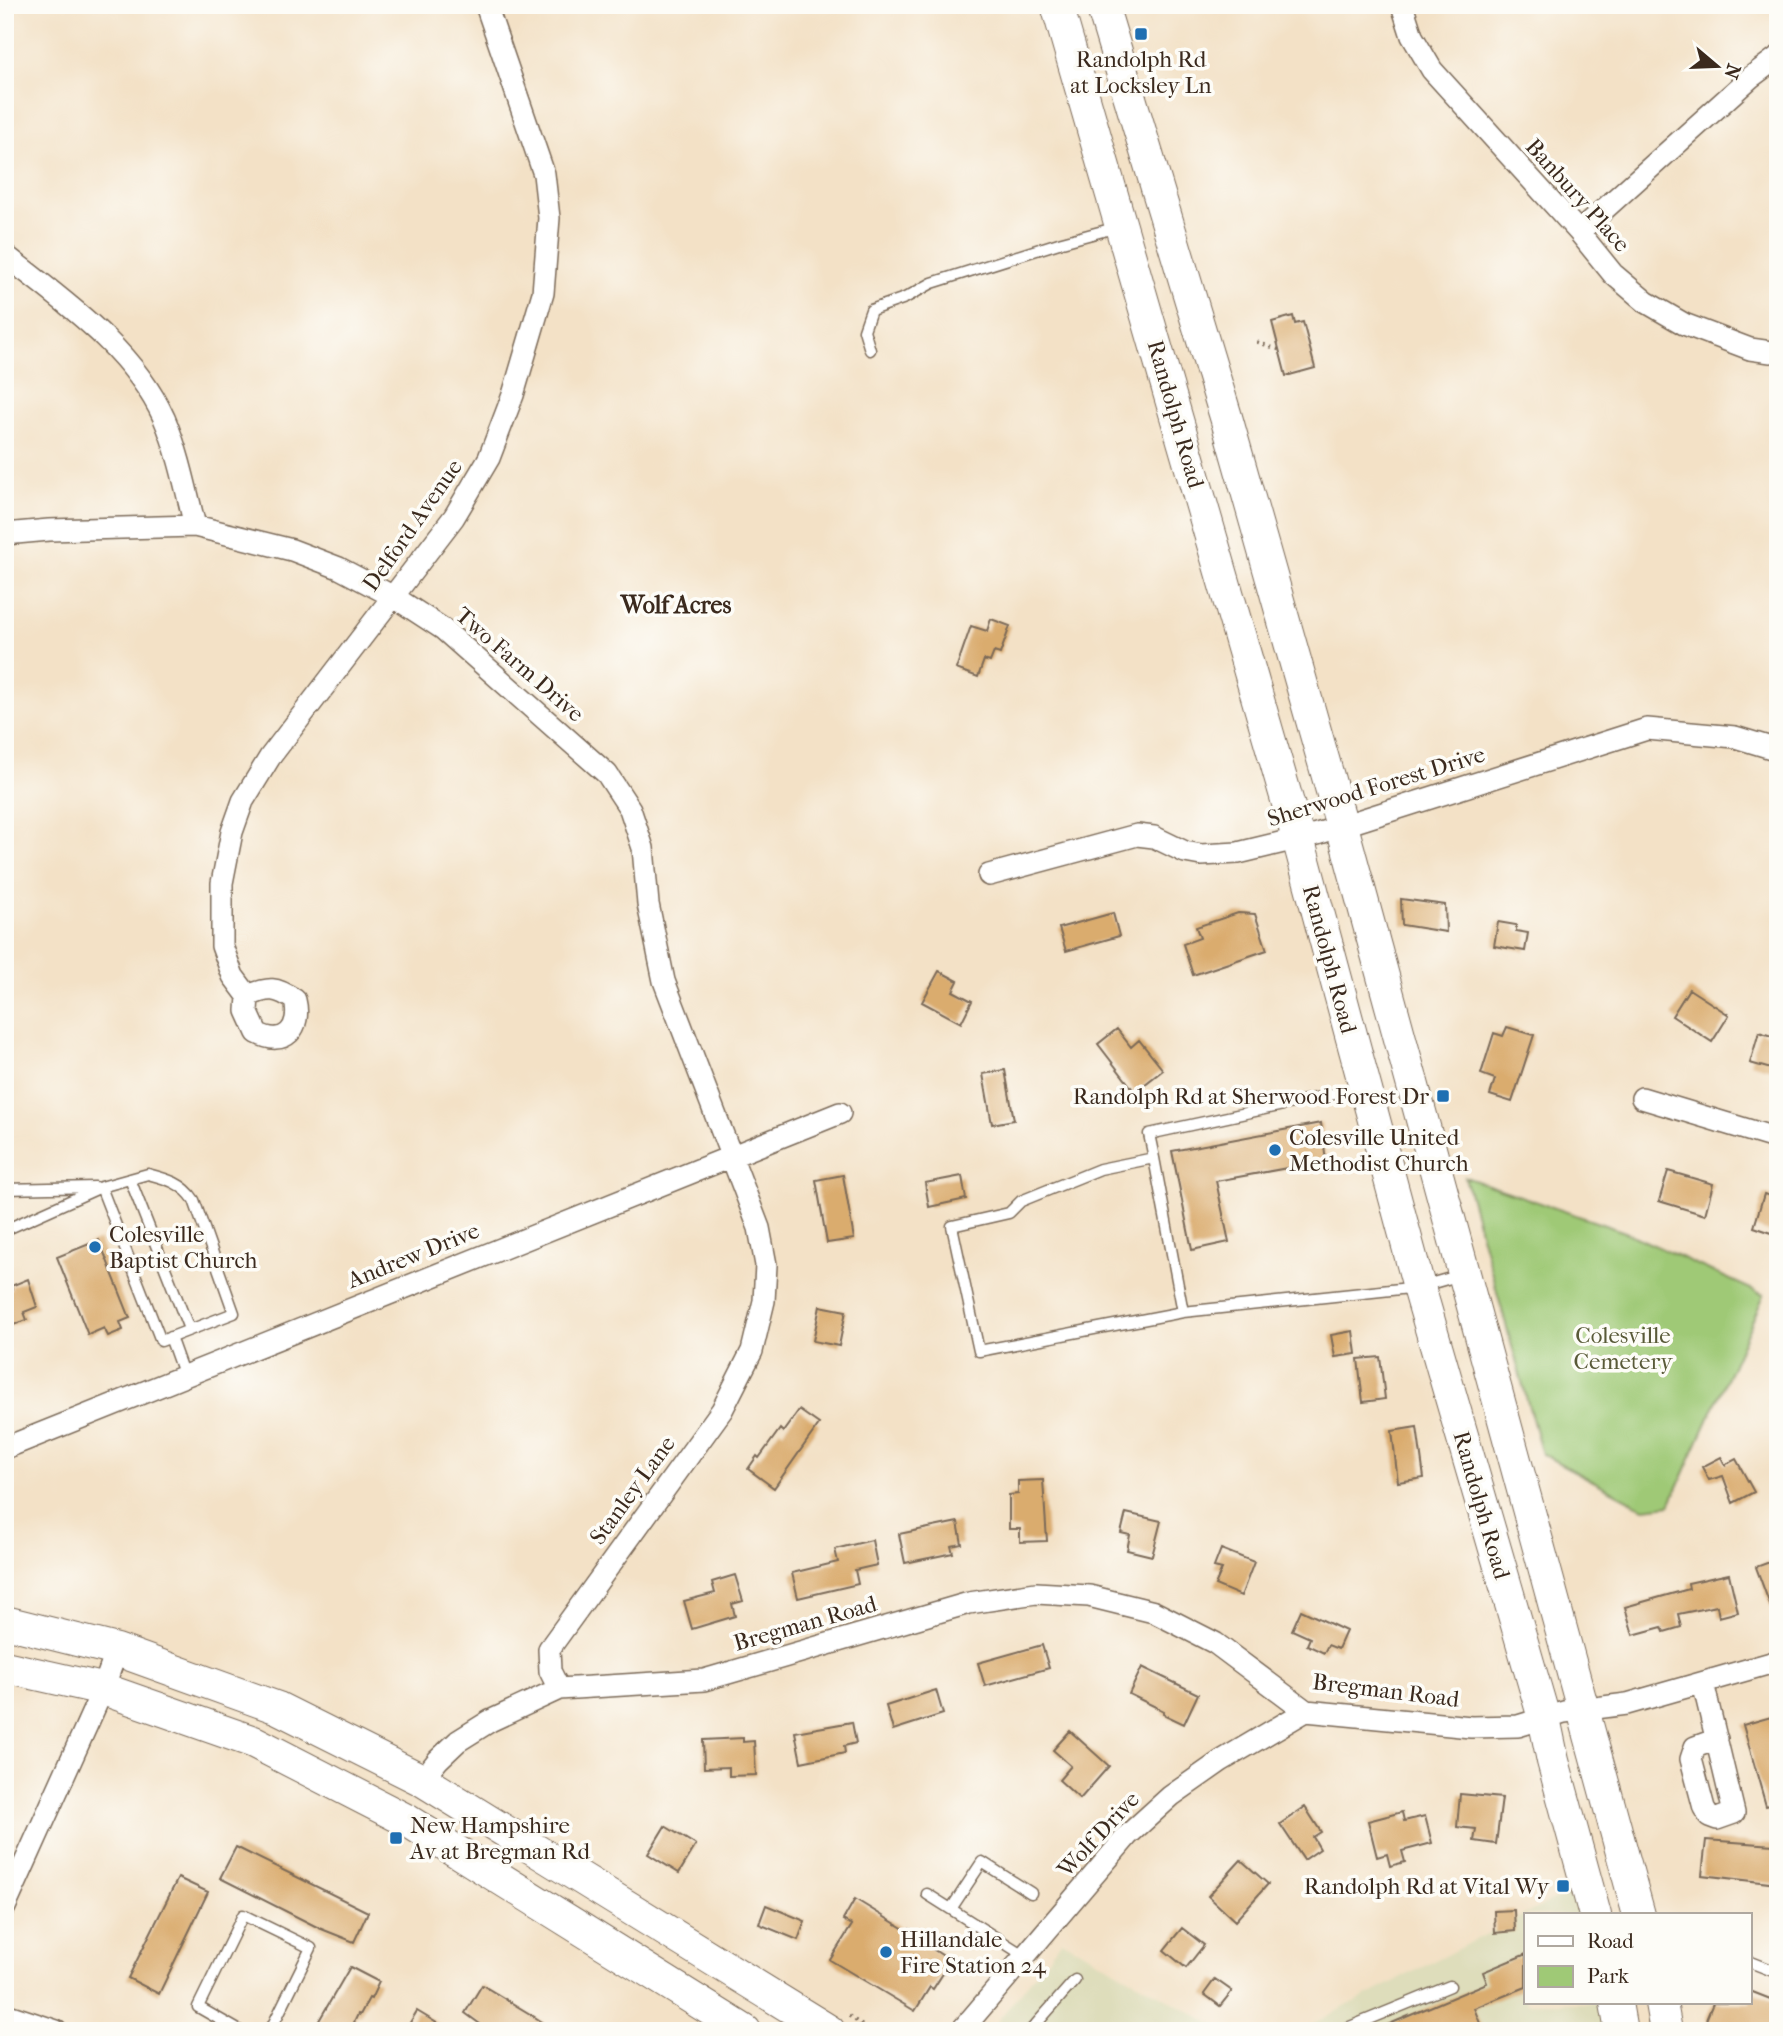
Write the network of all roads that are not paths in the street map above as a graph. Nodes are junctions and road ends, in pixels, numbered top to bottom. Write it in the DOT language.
graph roads {
  1 [pos="486,5"];
  2 [pos="1057,5"];
  3 [pos="1102,5"];
  4 [pos="1402,5"];
  5 [pos="1778,57"];
  6 [pos="1122,226"];
  7 [pos="1579,232"];
  8 [pos="5,255"];
  9 [pos="870,349"];
  10 [pos="1771,352"];
  11 [pos="195,526"];
  12 [pos="5,534"];
  13 [pos="394,597"];
  14 [pos="1778,750"];
  15 [pos="1342,826"];
  16 [pos="1297,838"];
  17 [pos="989,875"];
  18 [pos="248,996"];
  19 [pos="1365,1087"];
  20 [pos="1642,1098"];
  21 [pos="840,1113"];
  22 [pos="1778,1139"];
  23 [pos="732,1155"];
  24 [pos="1154,1158"];
  25 [pos="130,1179"];
  26 [pos="101,1187"];
  27 [pos="5,1189"];
  28 [pos="5,1230"];
  29 [pos="1465,1273"];
  30 [pos="1419,1287"];
  31 [pos="1183,1312"];
  32 [pos="190,1329"];
  33 [pos="170,1337"];
  34 [pos="184,1376"];
  35 [pos="5,1448"];
  36 [pos="5,1622"];
  37 [pos="117,1650"];
  38 [pos="1778,1661"];
  39 [pos="5,1667"];
  40 [pos="1703,1683"];
  41 [pos="103,1689"];
  42 [pos="559,1689"];
  43 [pos="1584,1710"];
  44 [pos="1306,1711"];
  45 [pos="1544,1718"];
  46 [pos="1717,1739"];
  47 [pos="422,1780"];
  48 [pos="1031,1893"];
  49 [pos="927,1894"];
  50 [pos="5,1907"];
  51 [pos="951,1909"];
  52 [pos="1594,1913"];
  53 [pos="1638,1913"];
  54 [pos="1025,1956"];
  55 [pos="1752,1963"];
  56 [pos="1778,1973"];
  57 [pos="1074,1980"];
  58 [pos="1450,1986"];
  59 [pos="1636,2004"];
  60 [pos="1661,2004"];
  61 [pos="5,2014"];
  62 [pos="56,2031"];
  63 [pos="240,2031"];
  64 [pos="270,2031"];
  65 [pos="745,2031"];
  66 [pos="829,2031"];
  67 [pos="961,2031"];
  68 [pos="1030,2031"];
  69 [pos="1340,2031"];
  70 [pos="1641,2031"];
  71 [pos="1666,2031"];
  1 -- 13 [label="street, Delford Avenue"];
  2 -- 6 [label="main road, Randolph Road"];
  3 -- 15 [label="main road, Randolph Road"];
  4 -- 7 [label="street, Banbury Place"];
  5 -- 7 [label="street"];
  6 -- 9 [label="lane"];
  6 -- 16 [label="main road, Randolph Road"];
  7 -- 10 [label="street, Banbury Place"];
  8 -- 11 [label="street"];
  11 -- 12 [label="street, Two Farm Drive"];
  11 -- 13 [label="street, Two Farm Drive"];
  13 -- 18 [label="street, Delford Avenue"];
  13 -- 23 [label="street, Two Farm Drive"];
  14 -- 15 [label="street, Sherwood Forest Drive"];
  15 -- 16 [label="street, Sherwood Forest Drive"];
  15 -- 29 [label="main road, Randolph Road"];
  16 -- 17 [label="street, Sherwood Forest Drive"];
  16 -- 19 [label="main road, Randolph Road"];
  19 -- 24 [label="lane"];
  19 -- 30 [label="main road, Randolph Road"];
  20 -- 22 [label="street"];
  21 -- 23 [label="street, Andrew Drive"];
  23 -- 34 [label="street, Andrew Drive"];
  23 -- 42 [label="street, Stanley Lane"];
  24 -- 31 [label="lane"];
  24 -- 31 [label="lane"];
  25 -- 26 [label="lane"];
  25 -- 32 [label="lane"];
  25 -- 32 [label="lane"];
  26 -- 27 [label="lane"];
  26 -- 28 [label="lane"];
  26 -- 33 [label="lane"];
  29 -- 30 [label="lane"];
  29 -- 43 [label="main road, Randolph Road"];
  30 -- 31 [label="lane"];
  30 -- 45 [label="main road, Randolph Road"];
  32 -- 33 [label="lane"];
  33 -- 34 [label="lane"];
  34 -- 35 [label="street, Andrew Drive"];
  36 -- 37 [label="main road"];
  37 -- 41 [label="street"];
  37 -- 47 [label="main road"];
  38 -- 40 [label="street, Bregman Road"];
  39 -- 41 [label="main road"];
  40 -- 43 [label="street, Bregman Road"];
  40 -- 46 [label="street"];
  41 -- 50 [label="street"];
  41 -- 65 [label="main road"];
  42 -- 44 [label="street, Bregman Road"];
  42 -- 47 [label="street"];
  43 -- 45 [label="street, Bregman Road"];
  43 -- 53 [label="main road, Randolph Road"];
  44 -- 45 [label="street, Bregman Road"];
  44 -- 54 [label="street, Wolf Drive"];
  45 -- 52 [label="main road, Randolph Road"];
  47 -- 66 [label="main road"];
  48 -- 51 [label="lane"];
  49 -- 51 [label="lane"];
  51 -- 54 [label="lane"];
  54 -- 67 [label="street, Wolf Drive"];
  55 -- 56 [label="lane"];
  57 -- 68 [label="lane"];
  58 -- 69 [label="lane"];
  59 -- 70 [label="main road"];
  60 -- 71 [label="main road"];
  61 -- 62 [label="street"];
  63 -- 64 [label="lane"];
}
